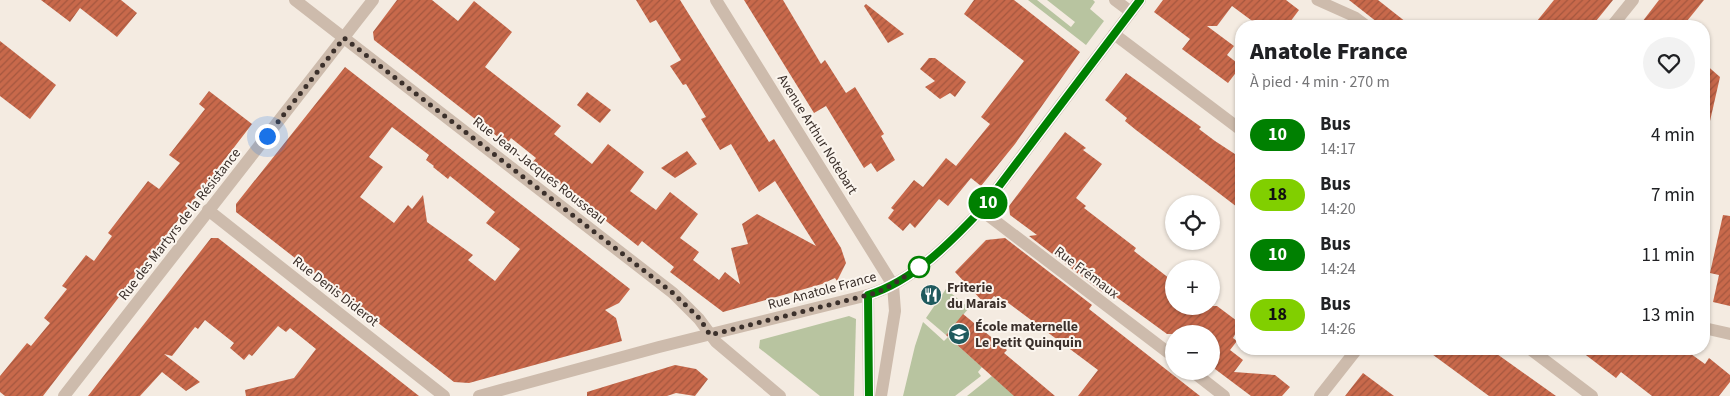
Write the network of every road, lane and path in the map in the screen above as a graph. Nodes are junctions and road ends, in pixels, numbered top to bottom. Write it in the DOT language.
graph roads {
  1 [pos="295,0"];
  2 [pos="373,0"];
  3 [pos="716,0"];
  4 [pos="1115,0"];
  5 [pos="1140,0"];
  6 [pos="1317,0"];
  7 [pos="1633,0"];
  8 [pos="1131,12"];
  9 [pos="1359,20"];
  10 [pos="1617,20"];
  11 [pos="1114,34"];
  12 [pos="344,38"];
  13 [pos="1235,125"];
  14 [pos="208,210"];
  15 [pos="981,210"];
  16 [pos="892,285"];
  17 [pos="868,295"];
  18 [pos="1710,329"];
  19 [pos="1730,334"];
  20 [pos="710,335"];
  21 [pos="1165,351"];
  22 [pos="1352,355"];
  23 [pos="1538,355"];
  24 [pos="1204,380"];
  25 [pos="774,394"];
  26 [pos="64,396"];
  27 [pos="444,396"];
  28 [pos="479,396"];
  29 [pos="869,396"];
  30 [pos="881,396"];
  31 [pos="1224,396"];
  32 [pos="1320,396"];
  33 [pos="1592,396"];
  1 -- 12 [label="street, Rue Jean-Jacques Rousseau"];
  2 -- 12 [label="street, Rue des Martyrs de la Résistance"];
  3 -- 16 [label="street, Avenue Arthur Notebart"];
  4 -- 8 [label="street"];
  5 -- 8 [label="street, Rue Anatole France"];
  6 -- 9 [label="lane"];
  7 -- 10 [label="street"];
  8 -- 11 [label="street, Rue Anatole France"];
  11 -- 13 [label="street"];
  11 -- 15 [label="street, Rue Anatole France"];
  12 -- 14 [label="street, Rue des Martyrs de la Résistance"];
  12 -- 20 [label="street, Rue Jean-Jacques Rousseau"];
  14 -- 26 [label="street, Rue des Martyrs de la Résistance"];
  14 -- 27 [label="street, Rue Denis Diderot"];
  15 -- 16 [label="street, Rue Anatole France"];
  15 -- 21 [label="street, Rue Frémaux"];
  16 -- 17 [label="street, Rue Anatole France"];
  16 -- 30 [label="street"];
  17 -- 20 [label="street, Rue Anatole France"];
  17 -- 29 [label="street"];
  18 -- 19 [label="street"];
  20 -- 25 [label="street, Rue Jean-Jacques Rousseau"];
  20 -- 28 [label="street, Rue Anatole France"];
  22 -- 32 [label="street"];
  23 -- 33 [label="street"];
  24 -- 31 [label="street"];
}
